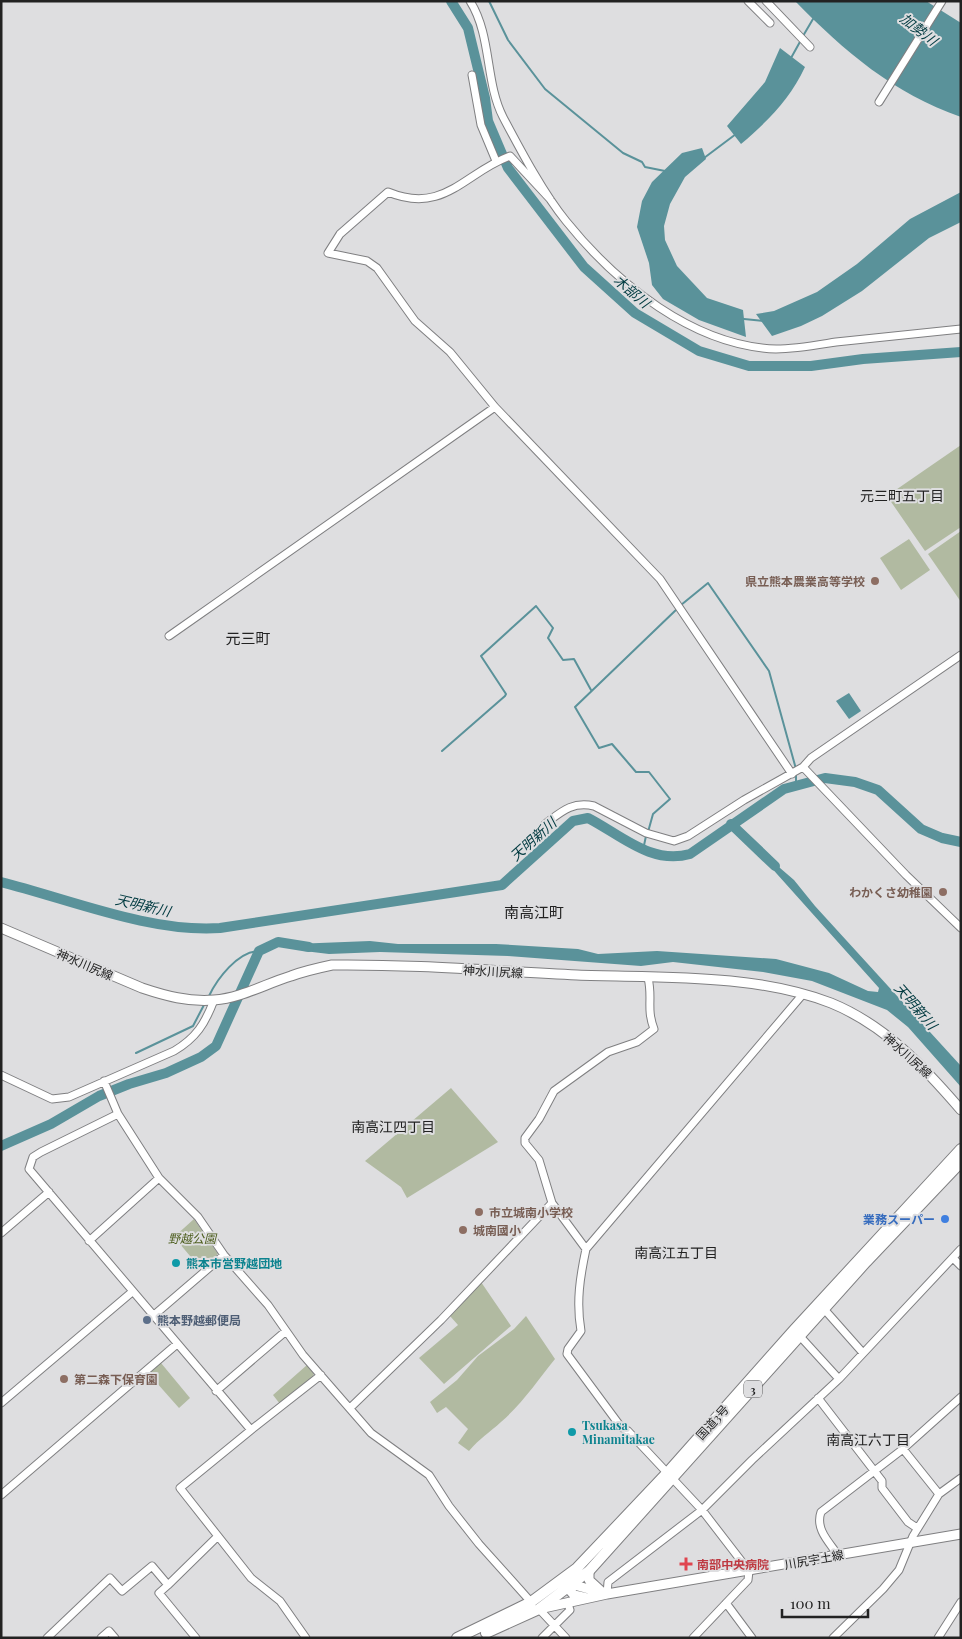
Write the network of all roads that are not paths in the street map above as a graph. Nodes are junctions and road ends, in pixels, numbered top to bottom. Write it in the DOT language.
graph roads {
  1 [pos="470,1"];
  2 [pos="748,1"];
  3 [pos="766,1"];
  4 [pos="942,1"];
  5 [pos="770,23"];
  6 [pos="810,47"];
  7 [pos="472,75"];
  8 [pos="879,102"];
  9 [pos="498,161"];
  10 [pos="550,199"];
  11 [pos="961,329"];
  12 [pos="495,407"];
  13 [pos="169,636"];
  14 [pos="961,655"];
  15 [pos="803,766"];
  16 [pos="792,774"];
  17 [pos="545,824"];
  18 [pos="1,928"];
  19 [pos="961,928"];
  20 [pos="648,978"];
  21 [pos="803,994"];
  22 [pos="217,1000"];
  23 [pos="1,1075"];
  24 [pos="104,1082"];
  25 [pos="961,1110"];
  26 [pos="118,1114"];
  27 [pos="961,1150"];
  28 [pos="961,1162"];
  29 [pos="160,1178"];
  30 [pos="49,1192"];
  31 [pos="552,1203"];
  32 [pos="1,1233"];
  33 [pos="89,1241"];
  34 [pos="586,1249"];
  35 [pos="961,1249"];
  36 [pos="224,1255"];
  37 [pos="953,1258"];
  38 [pos="961,1266"];
  39 [pos="132,1292"];
  40 [pos="824,1309"];
  41 [pos="153,1316"];
  42 [pos="286,1331"];
  43 [pos="797,1333"];
  44 [pos="177,1344"];
  45 [pos="864,1353"];
  46 [pos="321,1375"];
  47 [pos="839,1379"];
  48 [pos="216,1391"];
  49 [pos="961,1397"];
  50 [pos="818,1398"];
  51 [pos="1,1403"];
  52 [pos="350,1408"];
  53 [pos="251,1430"];
  54 [pos="903,1450"];
  55 [pos="873,1470"];
  56 [pos="670,1474"];
  57 [pos="961,1478"];
  58 [pos="939,1494"];
  59 [pos="1,1495"];
  60 [pos="702,1510"];
  61 [pos="917,1528"];
  62 [pos="961,1534"];
  63 [pos="217,1537"];
  64 [pos="909,1543"];
  65 [pos="838,1555"];
  66 [pos="589,1571"];
  67 [pos="749,1571"];
  68 [pos="567,1582"];
  69 [pos="168,1584"];
  70 [pos="608,1594"];
  71 [pos="589,1599"];
  72 [pos="961,1602"];
  73 [pos="726,1603"];
  74 [pos="568,1604"];
  75 [pos="535,1606"];
  76 [pos="554,1626"];
  77 [pos="48,1637"];
  78 [pos="101,1638"];
  79 [pos="115,1638"];
  80 [pos="196,1638"];
  81 [pos="306,1638"];
  82 [pos="457,1638"];
  83 [pos="474,1638"];
  84 [pos="542,1638"];
  85 [pos="566,1638"];
  86 [pos="692,1638"];
  87 [pos="752,1638"];
  88 [pos="833,1638"];
  89 [pos="938,1638"];
  1 -- 10 [label="street"];
  2 -- 5 [label="street"];
  3 -- 6 [label="street"];
  4 -- 8 [label="street"];
  7 -- 9 [label="street"];
  9 -- 10 [label="street"];
  9 -- 12 [label="street"];
  10 -- 11 [label="street"];
  12 -- 13 [label="street"];
  12 -- 16 [label="street"];
  14 -- 15 [label="street"];
  15 -- 16 [label="street"];
  15 -- 19 [label="street"];
  16 -- 17 [label="street"];
  18 -- 22 [label="main road, 神水川尻線"];
  20 -- 21 [label="main road, 神水川尻線"];
  20 -- 22 [label="main road, 神水川尻線"];
  20 -- 31 [label="street"];
  21 -- 25 [label="main road, 神水川尻線"];
  21 -- 34 [label="street"];
  22 -- 24 [label="street"];
  23 -- 24 [label="street"];
  24 -- 26 [label="street"];
  26 -- 29 [label="street"];
  26 -- 30 [label="street"];
  27 -- 43 [label="highway, 国道3号 / 3"];
  28 -- 40 [label="highway, 国道3号 / 3"];
  29 -- 33 [label="street"];
  29 -- 36 [label="street"];
  30 -- 32 [label="street"];
  30 -- 33 [label="street"];
  31 -- 34 [label="street"];
  31 -- 52 [label="street"];
  33 -- 39 [label="street"];
  34 -- 56 [label="street"];
  35 -- 37 [label="street"];
  36 -- 41 [label="street"];
  36 -- 42 [label="street"];
  37 -- 38 [label="street"];
  37 -- 45 [label="street"];
  39 -- 41 [label="street"];
  39 -- 51 [label="street"];
  40 -- 43 [label="highway, 国道3号 / 3"];
  40 -- 45 [label="street"];
  41 -- 44 [label="street"];
  42 -- 46 [label="street"];
  42 -- 48 [label="street"];
  43 -- 47 [label="street"];
  43 -- 56 [label="highway, 国道3号 / 3"];
  44 -- 48 [label="street"];
  44 -- 59 [label="street"];
  45 -- 47 [label="street"];
  46 -- 52 [label="street"];
  46 -- 53 [label="street"];
  47 -- 50 [label="street"];
  48 -- 53 [label="street"];
  49 -- 54 [label="street"];
  50 -- 55 [label="street"];
  50 -- 60 [label="street"];
  52 -- 75 [label="street"];
  53 -- 63 [label="street"];
  54 -- 55 [label="street"];
  54 -- 58 [label="street"];
  55 -- 61 [label="street"];
  55 -- 65 [label="street"];
  56 -- 60 [label="street"];
  56 -- 66 [label="highway, 国道3号 / 3"];
  56 -- 68 [label="highway, 国道3号 / 3"];
  57 -- 58 [label="street"];
  58 -- 61 [label="street"];
  60 -- 67 [label="street"];
  60 -- 70 [label="street"];
  61 -- 64 [label="street"];
  62 -- 64 [label="main road, 川尻宇土線"];
  63 -- 69 [label="street"];
  63 -- 81 [label="street"];
  64 -- 65 [label="main road, 川尻宇土線"];
  64 -- 88 [label="street"];
  65 -- 67 [label="main road, 川尻宇土線"];
  66 -- 68 [label="highway, 国道3号 / 3"];
  66 -- 70 [label="main road"];
  67 -- 70 [label="main road, 川尻宇土線"];
  67 -- 73 [label="street"];
  68 -- 70 [label="main road, 川尻宇土線"];
  68 -- 71 [label="main road"];
  68 -- 75 [label="highway, 国道3号 / 3"];
  69 -- 77 [label="street"];
  69 -- 80 [label="street"];
  70 -- 71 [label="main road, 川尻宇土線"];
  71 -- 74 [label="main road, 川尻宇土線"];
  72 -- 89 [label="street"];
  73 -- 86 [label="street"];
  73 -- 87 [label="street"];
  74 -- 75 [label="main road, 川尻宇土線"];
  74 -- 76 [label="street"];
  75 -- 76 [label="street"];
  75 -- 82 [label="highway, 国道3号 / 3"];
  75 -- 83 [label="highway, 国道3号 / 3"];
  76 -- 84 [label="street"];
  76 -- 85 [label="street"];
  78 -- 79 [label="street"];
}
